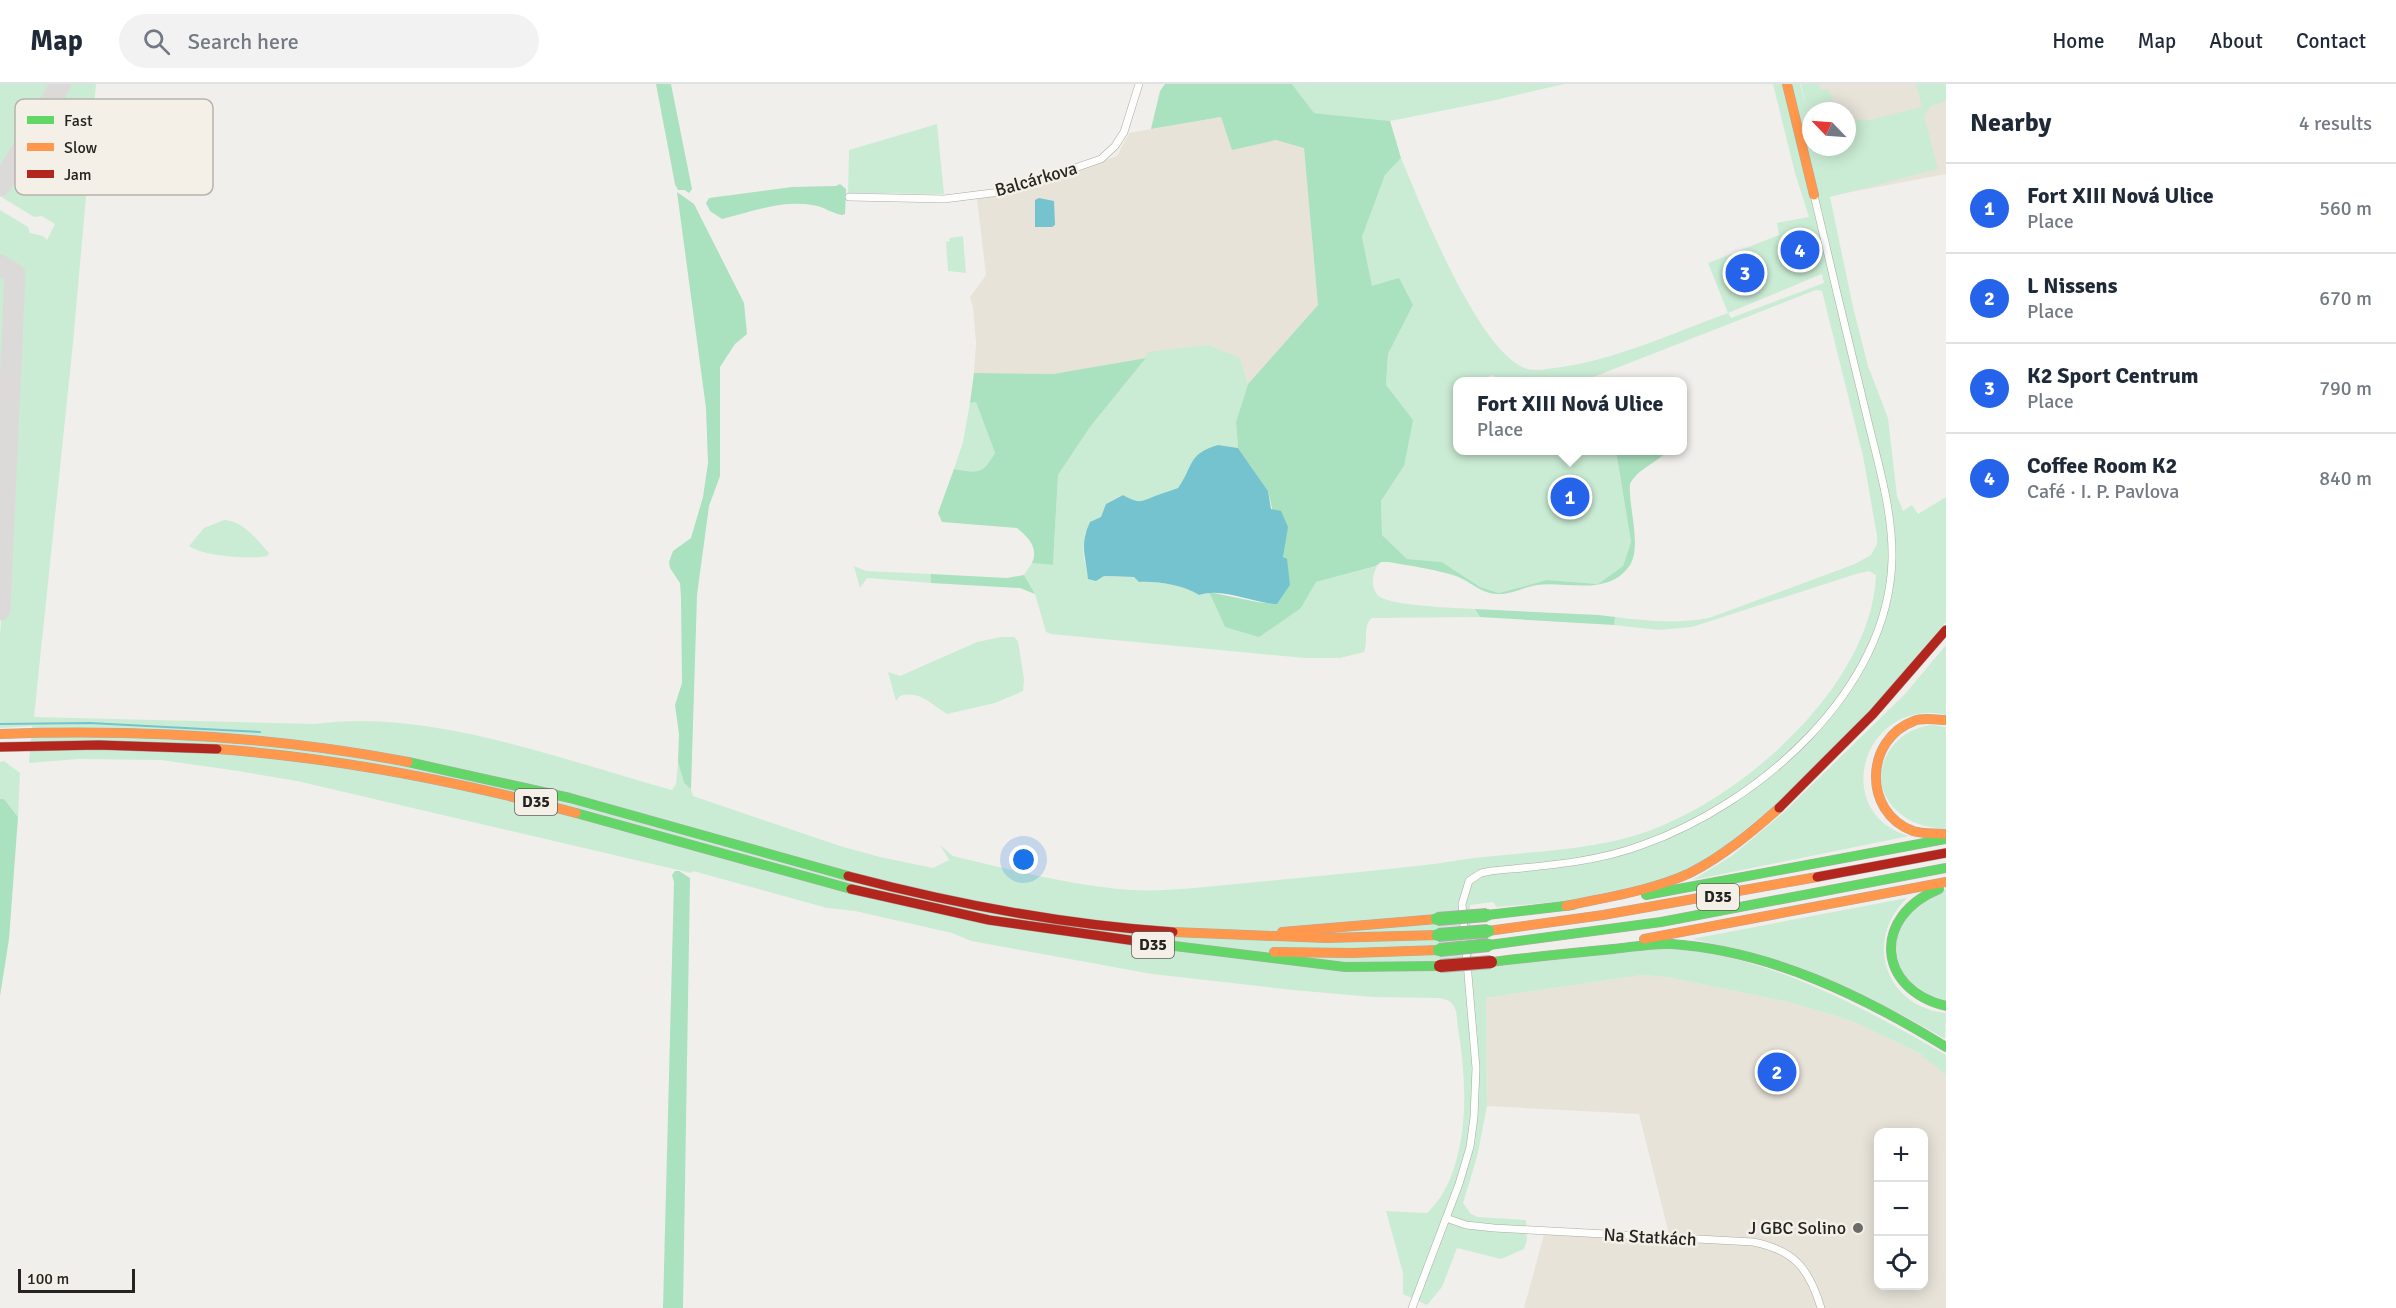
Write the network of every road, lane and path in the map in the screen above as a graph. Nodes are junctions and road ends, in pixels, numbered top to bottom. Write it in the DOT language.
graph roads {
  1 [pos="1139,84"];
  2 [pos="1787,84"];
  3 [pos="1814,195"];
  4 [pos="849,197"];
  5 [pos="1946,630"];
  6 [pos="1946,720"];
  7 [pos="0,734"];
  8 [pos="0,747"];
  9 [pos="1946,834"];
  10 [pos="1946,839"];
  11 [pos="1946,853"];
  12 [pos="1946,868"];
  13 [pos="1946,884"];
  14 [pos="1566,906"];
  15 [pos="1219,936"];
  16 [pos="1201,949"];
  17 [pos="1578,951"];
  18 [pos="1946,1006"];
  19 [pos="1946,1047"];
  20 [pos="1446,1218"];
  21 [pos="1412,1308"];
  22 [pos="1821,1308"];
  1 -- 4 [label="street, Balcárkova"];
  2 -- 3 [label="main road"];
  3 -- 20 [label="street"];
  5 -- 14 [label="main road"];
  6 -- 9 [label="main road"];
  7 -- 15 [label="main road, D35"];
  8 -- 16 [label="main road, D35"];
  10 -- 14 [label="main road"];
  11 -- 15 [label="main road, D35, bridge"];
  12 -- 16 [label="main road, D35, bridge"];
  13 -- 17 [label="main road"];
  13 -- 18 [label="main road"];
  14 -- 15 [label="main road, bridge"];
  16 -- 17 [label="main road, bridge"];
  17 -- 19 [label="main road"];
  20 -- 21 [label="street"];
  20 -- 22 [label="street, Na Statkách"];
}
